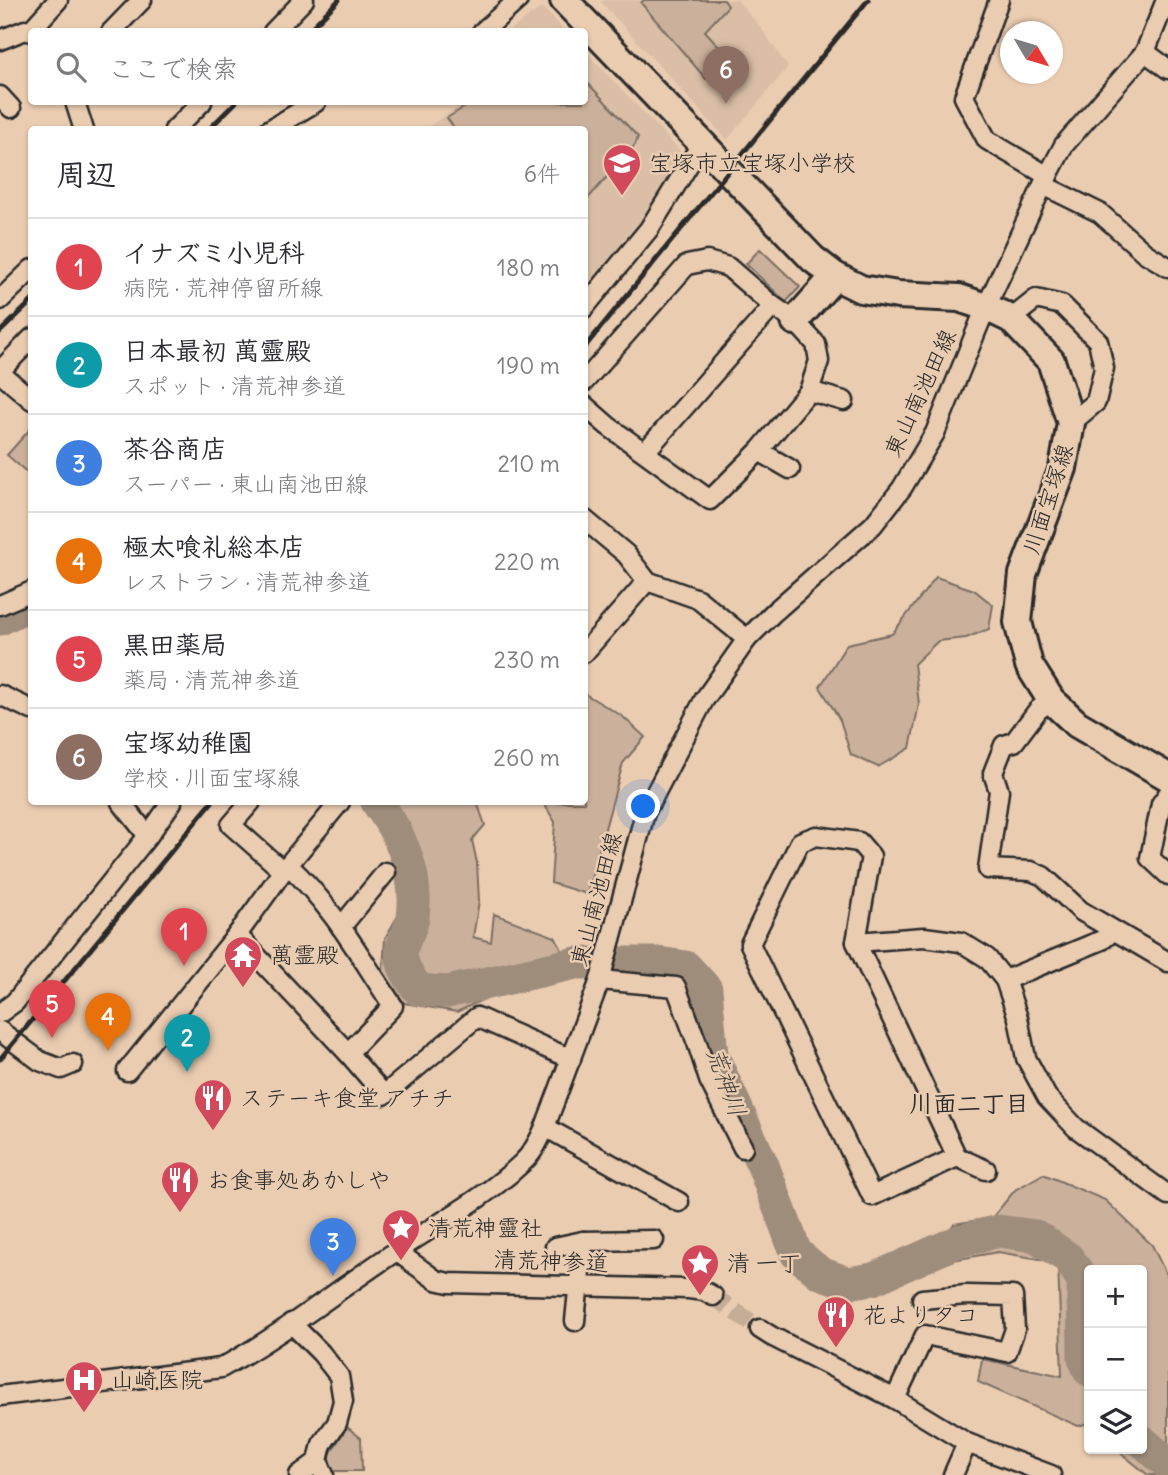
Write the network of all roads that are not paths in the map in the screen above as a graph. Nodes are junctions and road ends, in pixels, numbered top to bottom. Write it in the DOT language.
graph roads {
  1 [pos="58,0"];
  2 [pos="142,0"];
  3 [pos="304,0"];
  4 [pos="518,0"];
  5 [pos="564,0"];
  6 [pos="999,0"];
  7 [pos="1160,2"];
  8 [pos="34,28"];
  9 [pos="115,28"];
  10 [pos="276,28"];
  11 [pos="486,28"];
  12 [pos="28,30"];
  13 [pos="0,40"];
  14 [pos="1145,52"];
  15 [pos="1168,69"];
  16 [pos="76,105"];
  17 [pos="199,105"];
  18 [pos="311,105"];
  19 [pos="83,126"];
  20 [pos="178,126"];
  21 [pos="276,126"];
  22 [pos="702,143"];
  23 [pos="1046,180"];
  24 [pos="1168,267"];
  25 [pos="28,274"];
  26 [pos="835,276"];
  27 [pos="0,300"];
  28 [pos="588,303"];
  29 [pos="986,307"];
  30 [pos="784,314"];
  31 [pos="1011,319"];
  32 [pos="28,342"];
  33 [pos="0,372"];
  34 [pos="588,377"];
  35 [pos="809,391"];
  36 [pos="28,396"];
  37 [pos="844,401"];
  38 [pos="588,408"];
  39 [pos="1070,423"];
  40 [pos="759,451"];
  41 [pos="645,452"];
  42 [pos="790,469"];
  43 [pos="588,522"];
  44 [pos="647,582"];
  45 [pos="28,593"];
  46 [pos="0,605"];
  47 [pos="747,639"];
  48 [pos="588,648"];
  49 [pos="0,695"];
  50 [pos="1051,699"];
  51 [pos="28,708"];
  52 [pos="1168,777"];
  53 [pos="1168,794"];
  54 [pos="123,805"];
  55 [pos="170,805"];
  56 [pos="248,805"];
  57 [pos="338,805"];
  58 [pos="148,836"];
  59 [pos="285,868"];
  60 [pos="386,872"];
  61 [pos="1168,875"];
  62 [pos="341,927"];
  63 [pos="1113,931"];
  64 [pos="237,935"];
  65 [pos="856,942"];
  66 [pos="1168,961"];
  67 [pos="601,976"];
  68 [pos="1005,980"];
  69 [pos="0,1013"];
  70 [pos="0,1031"];
  71 [pos="348,1053"];
  72 [pos="571,1059"];
  73 [pos="73,1065"];
  74 [pos="127,1071"];
  75 [pos="545,1128"];
  76 [pos="743,1148"];
  77 [pos="957,1157"];
  78 [pos="986,1170"];
  79 [pos="1168,1195"];
  80 [pos="679,1202"];
  81 [pos="654,1240"];
  82 [pos="583,1241"];
  83 [pos="555,1247"];
  84 [pos="396,1251"];
  85 [pos="579,1287"];
  86 [pos="713,1296"];
  87 [pos="922,1299"];
  88 [pos="575,1321"];
  89 [pos="291,1323"];
  90 [pos="760,1329"];
  91 [pos="0,1395"];
  92 [pos="895,1399"];
  93 [pos="967,1443"];
  94 [pos="321,1468"];
  95 [pos="299,1475"];
  96 [pos="953,1475"];
  97 [pos="1051,1475"];
  1 -- 8 [label="street"];
  2 -- 9 [label="street"];
  3 -- 10 [label="street"];
  4 -- 11 [label="street"];
  5 -- 22 [label="street, 川面宝塚線"];
  6 -- 23 [label="street"];
  7 -- 14 [label="street, 東山南池田線"];
  12 -- 13 [label="street"];
  14 -- 15 [label="street"];
  14 -- 23 [label="street, 東山南池田線"];
  16 -- 19 [label="street"];
  17 -- 20 [label="street"];
  18 -- 21 [label="street"];
  22 -- 26 [label="street, 川面宝塚線"];
  22 -- 28 [label="street"];
  23 -- 24 [label="street"];
  23 -- 29 [label="street, 東山南池田線"];
  25 -- 27 [label="street"];
  26 -- 29 [label="street, 川面宝塚線"];
  26 -- 30 [label="street"];
  29 -- 31 [label="street, 川面宝塚線"];
  29 -- 47 [label="street, 東山南池田線"];
  30 -- 34 [label="street"];
  30 -- 35 [label="street"];
  30 -- 41 [label="street"];
  31 -- 39 [label="street, 川面宝塚線"];
  31 -- 39 [label="street"];
  32 -- 33 [label="street"];
  33 -- 36 [label="street"];
  35 -- 37 [label="street"];
  35 -- 40 [label="street"];
  38 -- 41 [label="street"];
  39 -- 50 [label="street, 川面宝塚線"];
  40 -- 41 [label="street"];
  40 -- 42 [label="street"];
  43 -- 44 [label="street"];
  44 -- 47 [label="street"];
  44 -- 48 [label="street"];
  45 -- 46 [label="street"];
  47 -- 67 [label="street, 東山南池田線"];
  49 -- 51 [label="street"];
  50 -- 52 [label="street, 川面宝塚線"];
  50 -- 63 [label="street"];
  53 -- 61 [label="street"];
  54 -- 58 [label="street"];
  55 -- 58 [label="street"];
  56 -- 59 [label="street"];
  57 -- 59 [label="street"];
  58 -- 69 [label="street"];
  59 -- 62 [label="street"];
  59 -- 64 [label="street"];
  60 -- 62 [label="street"];
  62 -- 71 [label="street"];
  63 -- 66 [label="street"];
  63 -- 68 [label="street"];
  64 -- 71 [label="street"];
  64 -- 74 [label="street"];
  65 -- 68 [label="street"];
  65 -- 77 [label="street"];
  65 -- 77 [label="street"];
  67 -- 72 [label="street, 東山南池田線"];
  67 -- 76 [label="street"];
  68 -- 79 [label="street"];
  70 -- 73 [label="street"];
  71 -- 72 [label="street"];
  72 -- 75 [label="street, 東山南池田線"];
  75 -- 80 [label="street"];
  75 -- 84 [label="street, 東山南池田線"];
  77 -- 78 [label="street"];
  81 -- 82 [label="street"];
  82 -- 83 [label="street"];
  82 -- 85 [label="street"];
  84 -- 85 [label="street, 清荒神参道"];
  84 -- 89 [label="street, 東山南池田線"];
  85 -- 86 [label="street, 清荒神参道"];
  85 -- 88 [label="street"];
  87 -- 92 [label="street"];
  89 -- 91 [label="street, 東山南池田線"];
  89 -- 94 [label="street"];
  90 -- 92 [label="street"];
  92 -- 93 [label="street"];
  93 -- 96 [label="street"];
  93 -- 97 [label="street"];
  94 -- 95 [label="street"];
}
